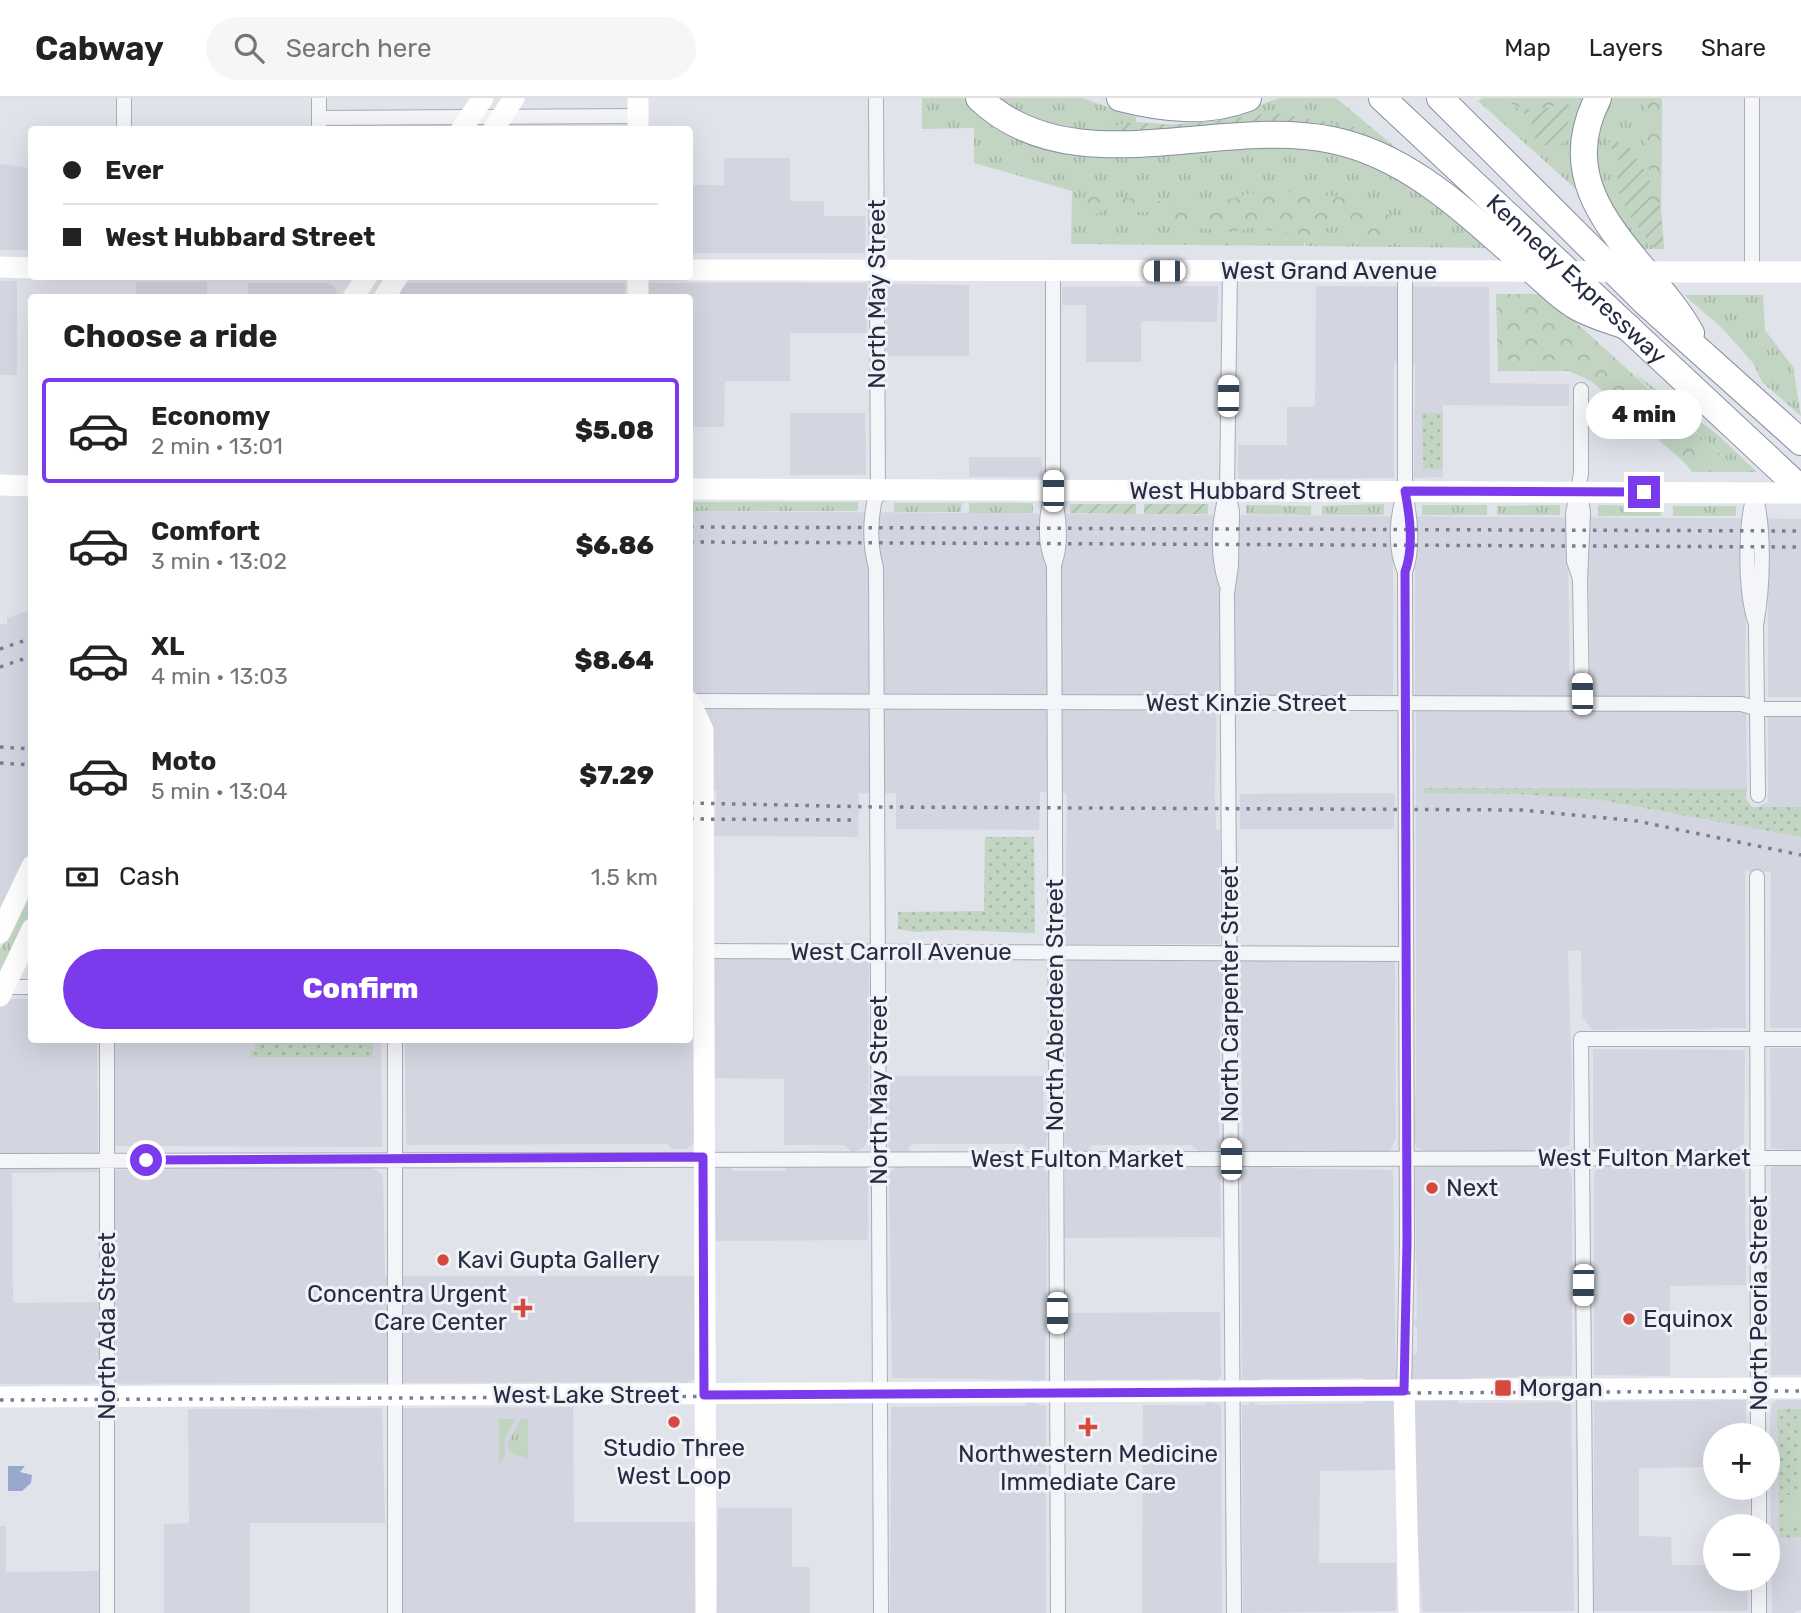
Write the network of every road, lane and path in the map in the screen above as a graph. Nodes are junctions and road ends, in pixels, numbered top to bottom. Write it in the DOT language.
graph roads {
  1 [pos="124,98"];
  2 [pos="319,98"];
  3 [pos="483,98"];
  4 [pos="514,98"];
  5 [pos="876,98"];
  6 [pos="979,98"];
  7 [pos="1120,98"];
  8 [pos="1248,98"];
  9 [pos="1382,98"];
  10 [pos="1422,98"];
  11 [pos="1440,98"];
  12 [pos="1598,98"];
  13 [pos="1752,98"];
  14 [pos="638,115"];
  15 [pos="465,123"];
  16 [pos="497,123"];
  17 [pos="319,124"];
  18 [pos="124,126"];
  19 [pos="1497,159"];
  20 [pos="0,267"];
  21 [pos="28,268"];
  22 [pos="693,270"];
  23 [pos="877,271"];
  24 [pos="1053,271"];
  25 [pos="1230,271"];
  26 [pos="1405,271"];
  27 [pos="1752,272"];
  28 [pos="1801,272"];
  29 [pos="1628,327"];
  30 [pos="1702,353"];
  31 [pos="1581,390"];
  32 [pos="1801,442"];
  33 [pos="0,485"];
  34 [pos="28,486"];
  35 [pos="693,489"];
  36 [pos="877,490"];
  37 [pos="1053,491"];
  38 [pos="1227,491"];
  39 [pos="1405,491"];
  40 [pos="1580,492"];
  41 [pos="1793,492"];
  42 [pos="1755,494"];
  43 [pos="693,701"];
  44 [pos="877,701"];
  45 [pos="1054,702"];
  46 [pos="1228,703"];
  47 [pos="1405,703"];
  48 [pos="1582,704"];
  49 [pos="693,708"];
  50 [pos="1759,709"];
  51 [pos="1801,709"];
  52 [pos="1758,795"];
  53 [pos="28,874"];
  54 [pos="1757,877"];
  55 [pos="0,933"];
  56 [pos="28,937"];
  57 [pos="696,951"];
  58 [pos="878,952"];
  59 [pos="1055,953"];
  60 [pos="1229,953"];
  61 [pos="1406,954"];
  62 [pos="28,987"];
  63 [pos="1,990"];
  64 [pos="1757,1039"];
  65 [pos="1801,1039"];
  66 [pos="107,1043"];
  67 [pos="395,1043"];
  68 [pos="703,1157"];
  69 [pos="1759,1157"];
  70 [pos="394,1158"];
  71 [pos="1406,1158"];
  72 [pos="1583,1158"];
  73 [pos="1801,1158"];
  74 [pos="879,1159"];
  75 [pos="1056,1159"];
  76 [pos="1231,1159"];
  77 [pos="107,1160"];
  78 [pos="0,1161"];
  79 [pos="1758,1388"];
  80 [pos="1801,1388"];
  81 [pos="1584,1389"];
  82 [pos="1404,1391"];
  83 [pos="1233,1392"];
  84 [pos="1057,1393"];
  85 [pos="880,1394"];
  86 [pos="107,1395"];
  87 [pos="395,1395"];
  88 [pos="704,1395"];
  89 [pos="0,1397"];
  90 [pos="1758,1423"];
  91 [pos="1759,1591"];
  92 [pos="107,1613"];
  93 [pos="395,1613"];
  94 [pos="706,1613"];
  95 [pos="881,1613"];
  96 [pos="1058,1613"];
  97 [pos="1234,1613"];
  98 [pos="1409,1613"];
  99 [pos="1586,1613"];
  100 [pos="1759,1613"];
  1 -- 18 [label="street"];
  2 -- 17 [label="street"];
  3 -- 15 [label="main road"];
  4 -- 16 [label="main road"];
  5 -- 23 [label="street, North May Street"];
  6 -- 29 [label="highway"];
  7 -- 8 [label="highway"];
  9 -- 29 [label="highway, Kennedy Expressway"];
  10 -- 19 [label="highway"];
  11 -- 19 [label="highway, Kennedy Expressway"];
  12 -- 30 [label="highway"];
  13 -- 27 [label="street"];
  14 -- 16 [label="street"];
  15 -- 16 [label="street"];
  15 -- 17 [label="street"];
  19 -- 30 [label="highway, Kennedy Expressway"];
  20 -- 21 [label="main road"];
  22 -- 23 [label="main road, West Grand Avenue"];
  23 -- 24 [label="main road, West Grand Avenue"];
  23 -- 36 [label="street, North May Street"];
  24 -- 25 [label="main road, West Grand Avenue"];
  24 -- 37 [label="street, North Aberdeen Street"];
  25 -- 26 [label="main road, West Grand Avenue"];
  25 -- 38 [label="street, North Carpenter Street"];
  26 -- 27 [label="main road, West Grand Avenue, bridge"];
  26 -- 39 [label="street"];
  27 -- 28 [label="main road, West Grand Avenue"];
  29 -- 41 [label="highway, Kennedy Expressway"];
  30 -- 32 [label="highway, Kennedy Expressway"];
  31 -- 40 [label="street"];
  33 -- 34 [label="main road"];
  35 -- 36 [label="main road, West Hubbard Street"];
  36 -- 37 [label="main road, West Hubbard Street"];
  36 -- 44 [label="street, North May Street"];
  37 -- 38 [label="main road, West Hubbard Street"];
  37 -- 45 [label="street, North Aberdeen Street"];
  38 -- 39 [label="main road, West Hubbard Street"];
  38 -- 46 [label="street, North Carpenter Street"];
  39 -- 40 [label="main road, West Hubbard Street"];
  39 -- 47 [label="street"];
  40 -- 42 [label="main road, West Hubbard Street"];
  40 -- 48 [label="street"];
  41 -- 42 [label="main road, West Hubbard Street"];
  42 -- 50 [label="street"];
  43 -- 44 [label="street, West Kinzie Street"];
  44 -- 45 [label="street, West Kinzie Street"];
  44 -- 58 [label="street, North May Street"];
  45 -- 46 [label="street, West Kinzie Street"];
  45 -- 59 [label="street, North Aberdeen Street"];
  46 -- 47 [label="street, West Kinzie Street"];
  46 -- 60 [label="street, North Carpenter Street"];
  47 -- 48 [label="street, West Kinzie Street"];
  47 -- 61 [label="street"];
  48 -- 50 [label="street, West Kinzie Street"];
  49 -- 57 [label="main road"];
  50 -- 51 [label="street, West Kinzie Street"];
  50 -- 52 [label="street"];
  53 -- 55 [label="main road"];
  54 -- 64 [label="street, North Peoria Street"];
  56 -- 63 [label="main road"];
  57 -- 58 [label="street, West Carroll Avenue"];
  57 -- 68 [label="main road"];
  58 -- 59 [label="street, West Carroll Avenue"];
  58 -- 74 [label="street, North May Street"];
  59 -- 60 [label="street, West Carroll Avenue"];
  59 -- 75 [label="street, North Aberdeen Street"];
  60 -- 61 [label="street, West Carroll Avenue"];
  60 -- 76 [label="street, North Carpenter Street"];
  61 -- 71 [label="street"];
  62 -- 63 [label="street"];
  64 -- 65 [label="street"];
  64 -- 69 [label="street, North Peoria Street"];
  64 -- 72 [label="street"];
  66 -- 77 [label="street, North Ada Street"];
  67 -- 70 [label="street"];
  68 -- 70 [label="street, West Fulton Market"];
  68 -- 74 [label="street, West Fulton Market"];
  68 -- 88 [label="main road"];
  69 -- 72 [label="street, West Fulton Market"];
  69 -- 73 [label="street, West Fulton Market"];
  69 -- 79 [label="street, North Peoria Street"];
  70 -- 77 [label="street, West Fulton Market"];
  70 -- 87 [label="street"];
  71 -- 72 [label="street, West Fulton Market"];
  71 -- 76 [label="street, West Fulton Market"];
  71 -- 82 [label="street"];
  72 -- 81 [label="street"];
  74 -- 75 [label="street, West Fulton Market"];
  74 -- 85 [label="street, North May Street"];
  75 -- 76 [label="street, West Fulton Market"];
  75 -- 84 [label="street, North Aberdeen Street"];
  76 -- 83 [label="street, North Carpenter Street"];
  77 -- 78 [label="street, West Fulton Market"];
  77 -- 86 [label="street, North Ada Street"];
  79 -- 80 [label="main road, West Lake Street"];
  79 -- 81 [label="main road, West Lake Street"];
  79 -- 90 [label="street, North Peoria Street"];
  81 -- 82 [label="main road, West Lake Street"];
  81 -- 99 [label="street"];
  82 -- 83 [label="main road, West Lake Street"];
  82 -- 98 [label="main road"];
  83 -- 84 [label="main road, West Lake Street"];
  83 -- 97 [label="street, North Carpenter Street"];
  84 -- 85 [label="main road, West Lake Street"];
  84 -- 96 [label="street, North Aberdeen Street"];
  85 -- 88 [label="main road, West Lake Street"];
  85 -- 95 [label="street, North May Street"];
  86 -- 87 [label="main road, West Lake Street"];
  86 -- 89 [label="main road, West Lake Street"];
  86 -- 92 [label="street, North Ada Street"];
  87 -- 88 [label="main road, West Lake Street"];
  87 -- 93 [label="street"];
  88 -- 94 [label="main road"];
  91 -- 100 [label="street"];
}
